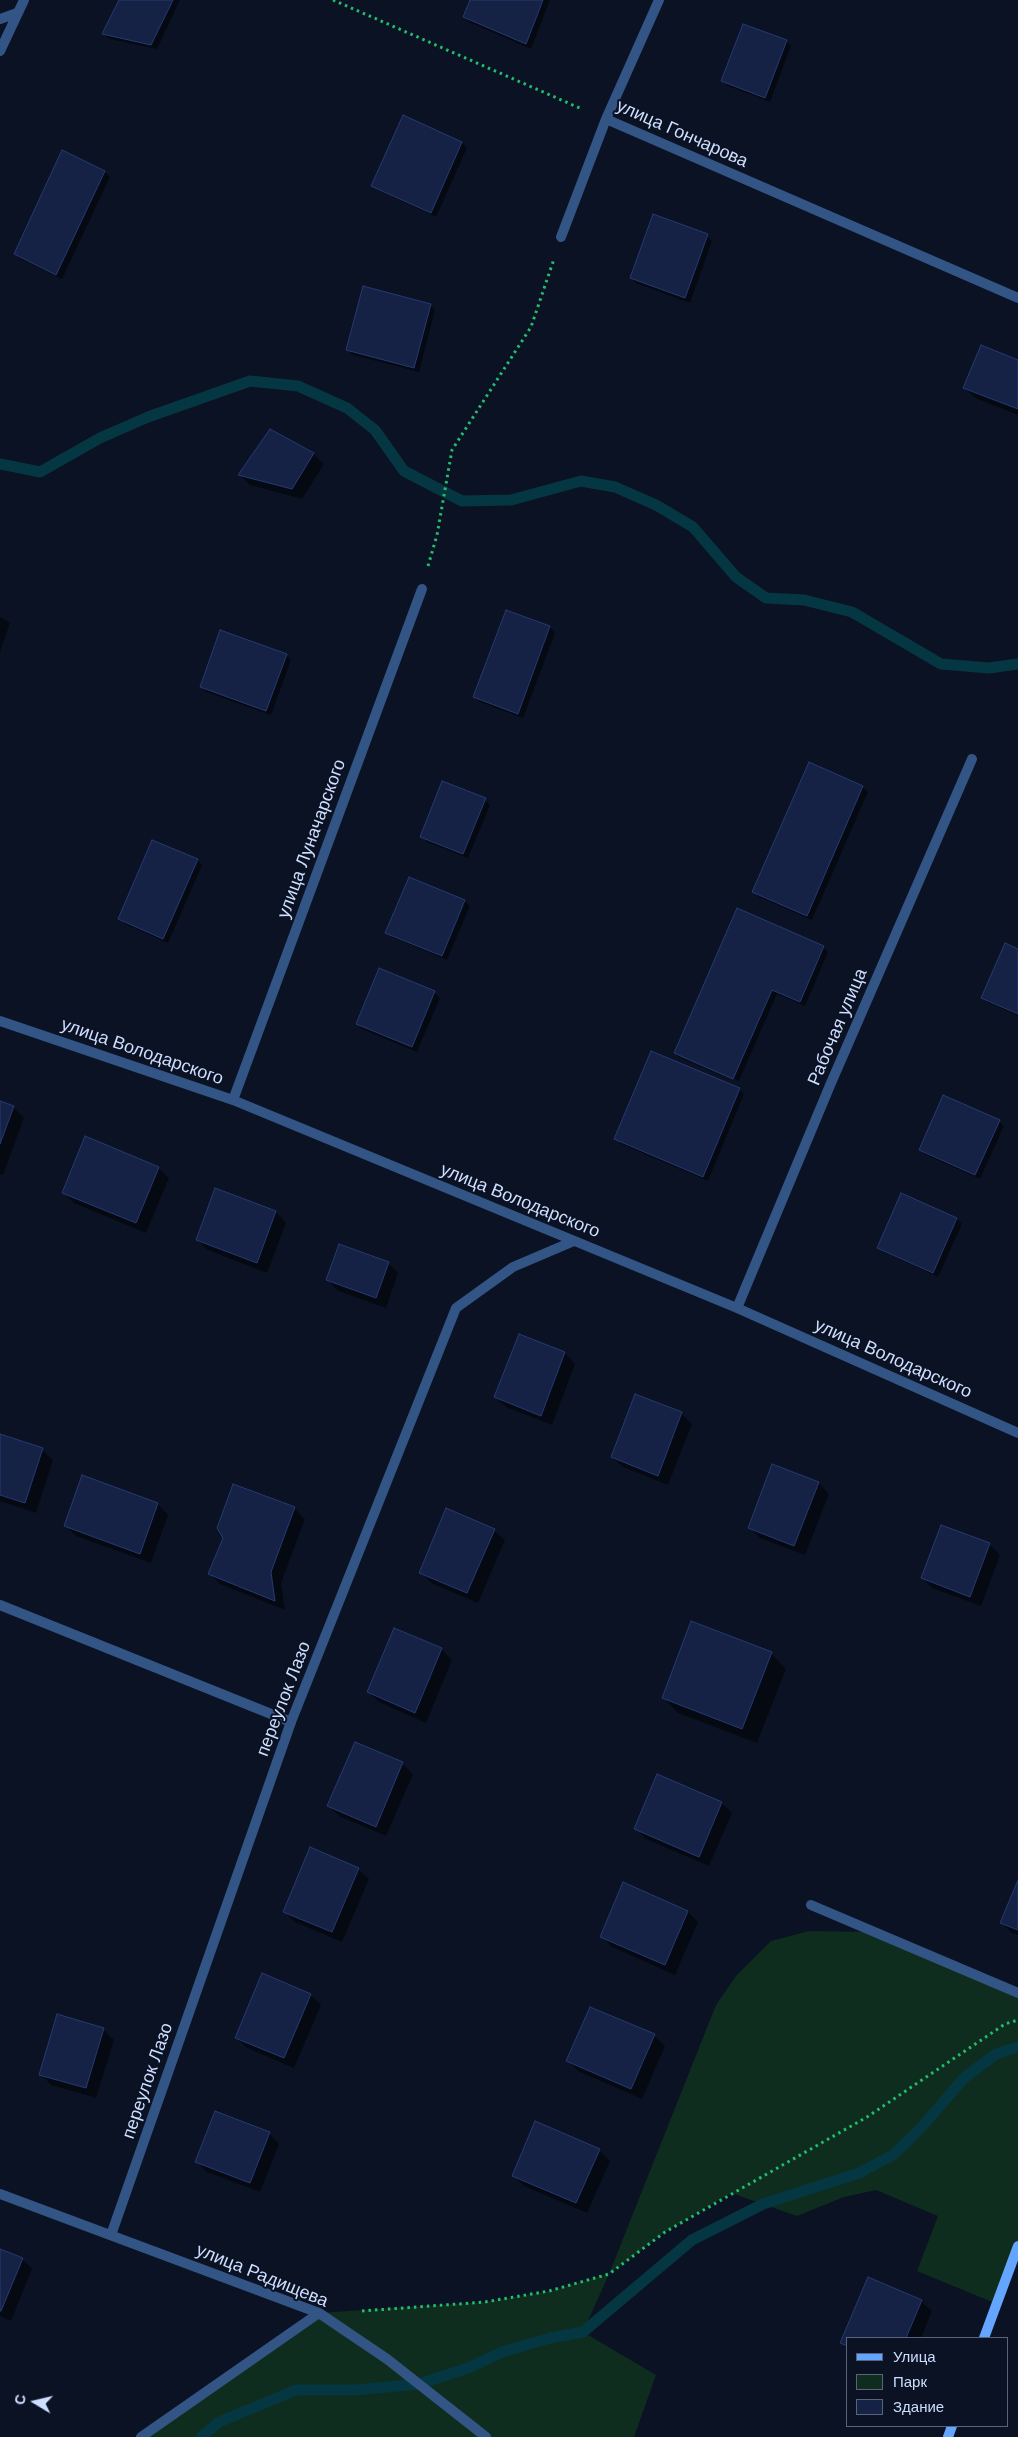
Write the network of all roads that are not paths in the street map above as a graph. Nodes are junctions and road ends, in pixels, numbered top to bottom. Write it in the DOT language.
graph roads {
  1 [pos="24,0"];
  2 [pos="659,0"];
  3 [pos="17,13"];
  4 [pos="0,19"];
  5 [pos="0,51"];
  6 [pos="606,119"];
  7 [pos="561,237"];
  8 [pos="1018,298"];
  9 [pos="422,589"];
  10 [pos="972,759"];
  11 [pos="0,1021"];
  12 [pos="233,1100"];
  13 [pos="574,1241"];
  14 [pos="737,1308"];
  15 [pos="1018,1433"];
  16 [pos="0,1605"];
  17 [pos="291,1722"];
  18 [pos="811,1905"];
  19 [pos="1018,1993"];
  20 [pos="0,2194"];
  21 [pos="112,2235"];
  22 [pos="1018,2246"];
  23 [pos="319,2313"];
  24 [pos="984,2337"];
  25 [pos="141,2437"];
  26 [pos="486,2437"];
  1 -- 3 [label="street"];
  2 -- 6 [label="street"];
  3 -- 4 [label="street"];
  3 -- 5 [label="street"];
  6 -- 7 [label="street"];
  6 -- 8 [label="street, улица Гончарова"];
  9 -- 12 [label="street, улица Луначарского"];
  10 -- 14 [label="street, Рабочая улица"];
  11 -- 12 [label="street, улица Володарского"];
  12 -- 13 [label="street, улица Володарского"];
  13 -- 14 [label="street, улица Володарского"];
  13 -- 17 [label="street, переулок Лазо"];
  14 -- 15 [label="street, улица Володарского"];
  16 -- 17 [label="street"];
  17 -- 21 [label="street, переулок Лазо"];
  18 -- 19 [label="street"];
  20 -- 21 [label="street, улица Радищева"];
  21 -- 23 [label="street, улица Радищева"];
  22 -- 24 [label="main road"];
  23 -- 25 [label="street"];
  23 -- 26 [label="street, улица Радищева"];
}
